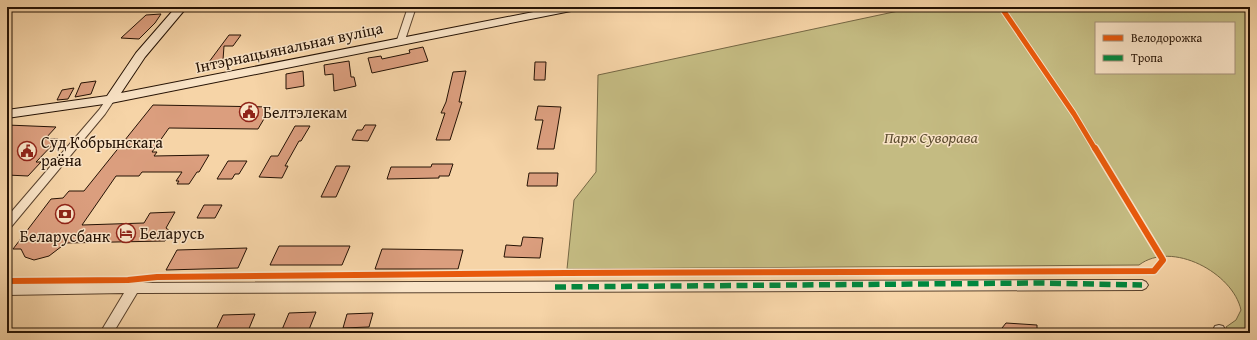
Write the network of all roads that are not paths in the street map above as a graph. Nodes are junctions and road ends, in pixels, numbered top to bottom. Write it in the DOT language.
graph roads {
  1 [pos="182,7"];
  2 [pos="412,7"];
  3 [pos="576,7"];
  4 [pos="401,40"];
  5 [pos="111,99"];
  6 [pos="7,114"];
  7 [pos="7,224"];
  8 [pos="1142,285"];
  9 [pos="134,288"];
  10 [pos="7,290"];
  11 [pos="106,333"];
  1 -- 5 [label="main road"];
  2 -- 4 [label="street"];
  3 -- 4 [label="main road, Інтэрнацыянальная вуліца"];
  4 -- 5 [label="main road, Інтэрнацыянальная вуліца"];
  5 -- 6 [label="main road, Інтэрнацыянальная вуліца"];
  5 -- 7 [label="street"];
  8 -- 9 [label="street"];
  9 -- 10 [label="street"];
  9 -- 11 [label="street"];
}
